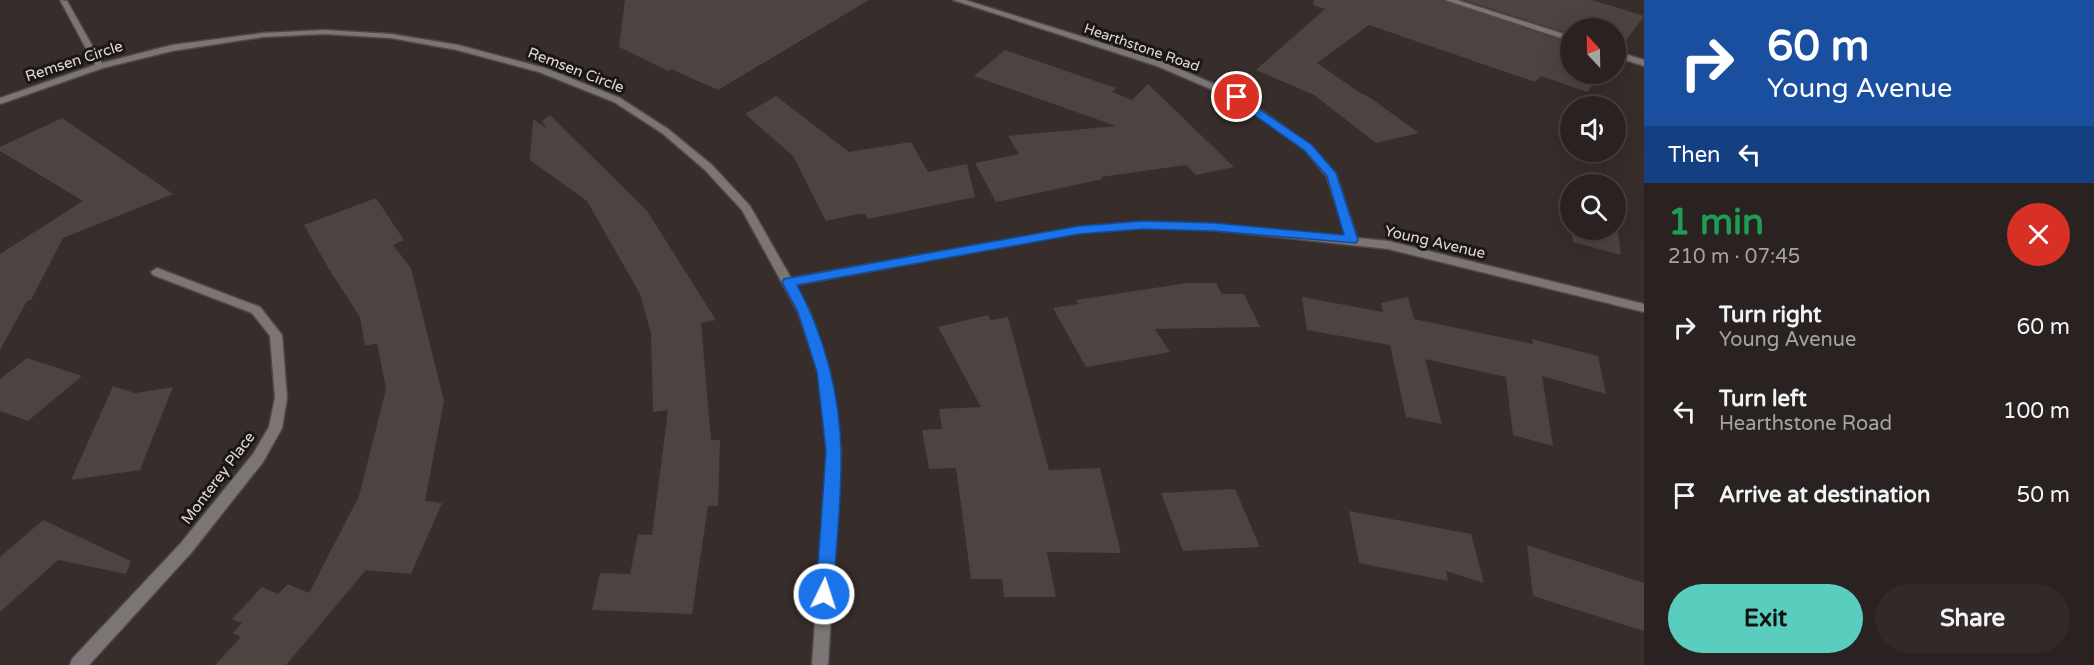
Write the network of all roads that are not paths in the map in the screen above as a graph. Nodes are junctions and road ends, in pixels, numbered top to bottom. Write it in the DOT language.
graph roads {
  1 [pos="957,0"];
  2 [pos="1449,0"];
  3 [pos="63,1"];
  4 [pos="1560,36"];
  5 [pos="1626,57"];
  6 [pos="1644,63"];
  7 [pos="100,66"];
  8 [pos="0,101"];
  9 [pos="1352,240"];
  10 [pos="157,272"];
  11 [pos="789,282"];
  12 [pos="1644,308"];
  13 [pos="78,665"];
  14 [pos="820,665"];
  1 -- 9 [label="street, Hearthstone Road"];
  2 -- 4 [label="street"];
  3 -- 7 [label="street"];
  5 -- 6 [label="street"];
  7 -- 8 [label="street, Remsen Circle"];
  7 -- 11 [label="street, Remsen Circle"];
  9 -- 11 [label="street, Young Avenue"];
  9 -- 12 [label="street, Young Avenue"];
  10 -- 13 [label="street, Monterey Place"];
  11 -- 14 [label="street, Remsen Circle"];
}
